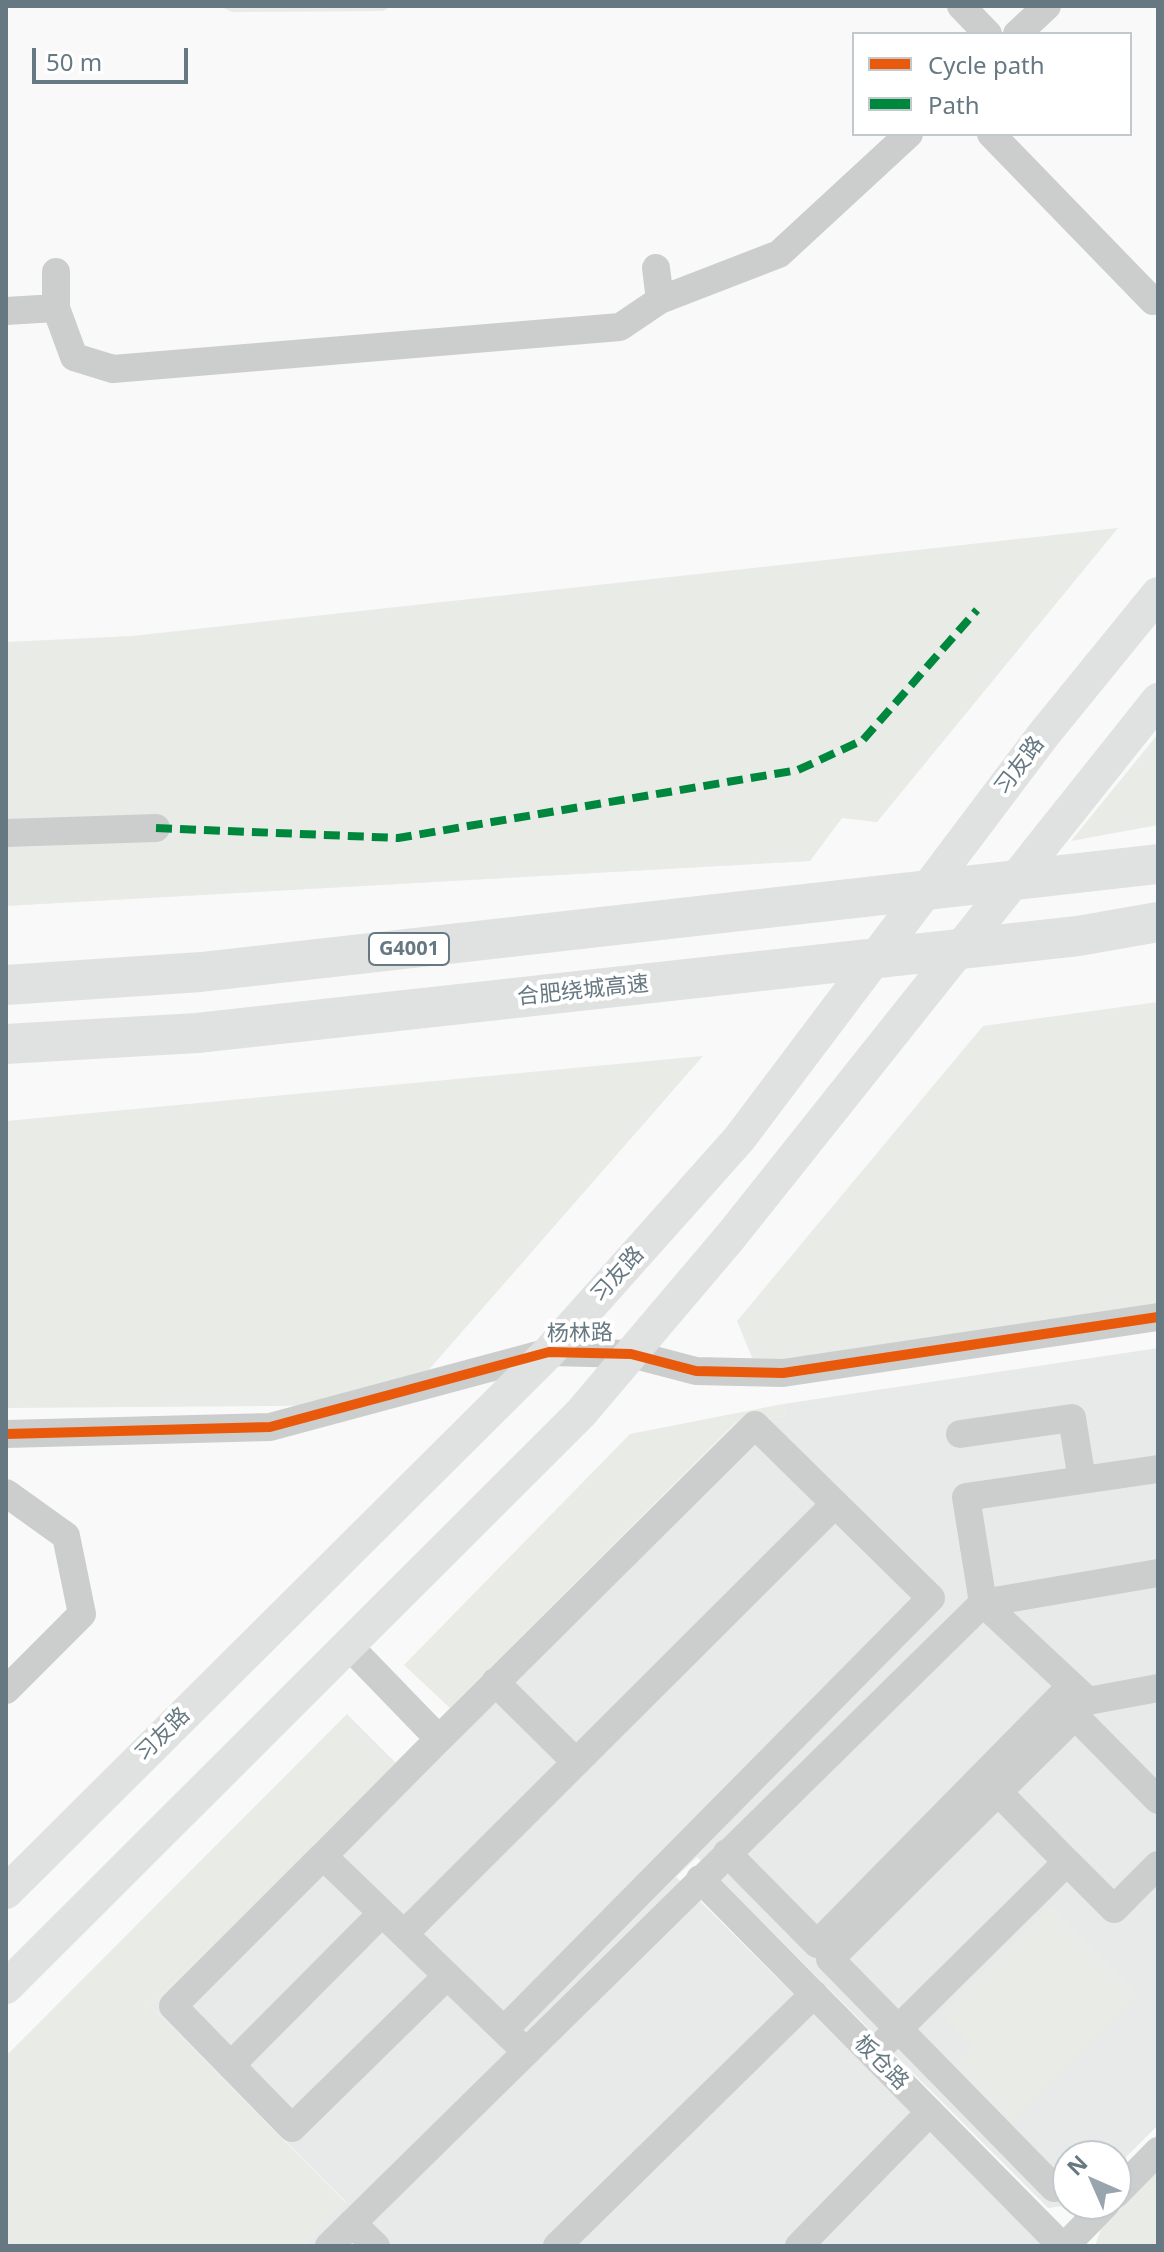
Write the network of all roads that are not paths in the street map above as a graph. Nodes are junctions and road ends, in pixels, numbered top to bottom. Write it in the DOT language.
graph roads {
  1 [pos="961,6"];
  2 [pos="1047,6"];
  3 [pos="986,32"];
  4 [pos="1019,32"];
  5 [pos="907,136"];
  6 [pos="993,136"];
  7 [pos="656,268"];
  8 [pos="56,272"];
  9 [pos="660,300"];
  10 [pos="1153,301"];
  11 [pos="56,308"];
  12 [pos="6,311"];
  13 [pos="1158,594"];
  14 [pos="1158,700"];
  15 [pos="156,828"];
  16 [pos="6,833"];
  17 [pos="1141,867"];
  18 [pos="1158,922"];
  19 [pos="6,985"];
  20 [pos="6,1044"];
  21 [pos="1158,1317"];
  22 [pos="549,1352"];
  23 [pos="631,1354"];
  24 [pos="6,1434"];
  25 [pos="960,1434"];
  26 [pos="1158,1469"];
  27 [pos="1082,1480"];
  28 [pos="6,1493"];
  29 [pos="835,1504"];
  30 [pos="1158,1573"];
  31 [pos="983,1603"];
  32 [pos="348,1645"];
  33 [pos="495,1682"];
  34 [pos="1071,1686"];
  35 [pos="1158,1688"];
  36 [pos="6,1690"];
  37 [pos="439,1739"];
  38 [pos="576,1762"];
  39 [pos="998,1792"];
  40 [pos="1158,1800"];
  41 [pos="727,1853"];
  42 [pos="323,1856"];
  43 [pos="1067,1862"];
  44 [pos="1158,1865"];
  45 [pos="700,1879"];
  46 [pos="6,1892"];
  47 [pos="382,1913"];
  48 [pos="404,1934"];
  49 [pos="447,1976"];
  50 [pos="6,1987"];
  51 [pos="814,1994"];
  52 [pos="898,2029"];
  53 [pos="504,2030"];
  54 [pos="526,2051"];
  55 [pos="873,2054"];
  56 [pos="231,2065"];
  57 [pos="930,2112"];
  58 [pos="1158,2151"];
  59 [pos="1132,2178"];
  60 [pos="1052,2186"];
  61 [pos="1090,2220"];
  62 [pos="352,2223"];
  63 [pos="329,2246"];
  64 [pos="376,2246"];
  65 [pos="557,2246"];
  66 [pos="799,2246"];
  67 [pos="1063,2246"];
  1 -- 3 [label="street"];
  2 -- 4 [label="street"];
  5 -- 9 [label="street"];
  6 -- 10 [label="street"];
  7 -- 9 [label="street"];
  8 -- 11 [label="street"];
  9 -- 11 [label="street"];
  11 -- 12 [label="street"];
  13 -- 22 [label="main road, 习友路"];
  14 -- 23 [label="main road"];
  15 -- 16 [label="street"];
  17 -- 19 [label="highway, G4001"];
  18 -- 20 [label="highway, 合肥绕城高速"];
  21 -- 23 [label="street, 杨林路"];
  22 -- 23 [label="street, 杨林路"];
  22 -- 24 [label="street, 杨林路"];
  22 -- 46 [label="main road, 习友路"];
  23 -- 32 [label="main road"];
  25 -- 27 [label="street"];
  26 -- 27 [label="street"];
  27 -- 31 [label="street"];
  28 -- 36 [label="street"];
  29 -- 33 [label="street"];
  29 -- 38 [label="street"];
  29 -- 53 [label="street"];
  30 -- 31 [label="street"];
  31 -- 34 [label="street"];
  31 -- 41 [label="street"];
  32 -- 37 [label="street"];
  32 -- 50 [label="main road"];
  33 -- 37 [label="street"];
  33 -- 38 [label="street"];
  34 -- 35 [label="street"];
  34 -- 41 [label="street"];
  37 -- 42 [label="street"];
  38 -- 48 [label="street"];
  39 -- 40 [label="street"];
  39 -- 43 [label="street"];
  39 -- 52 [label="street"];
  41 -- 45 [label="street"];
  42 -- 47 [label="street"];
  42 -- 56 [label="street"];
  43 -- 44 [label="street"];
  43 -- 52 [label="street"];
  45 -- 51 [label="street, 板仓路"];
  45 -- 54 [label="street"];
  47 -- 48 [label="street"];
  47 -- 56 [label="street"];
  48 -- 49 [label="street"];
  49 -- 53 [label="street"];
  49 -- 56 [label="street"];
  51 -- 55 [label="street, 板仓路"];
  51 -- 65 [label="street"];
  52 -- 55 [label="street"];
  52 -- 60 [label="street"];
  53 -- 54 [label="street"];
  54 -- 62 [label="street"];
  55 -- 57 [label="street, 板仓路"];
  57 -- 66 [label="street"];
  57 -- 67 [label="street, 板仓路"];
  58 -- 59 [label="street"];
  61 -- 67 [label="street"];
  62 -- 63 [label="street"];
  62 -- 64 [label="street"];
}
